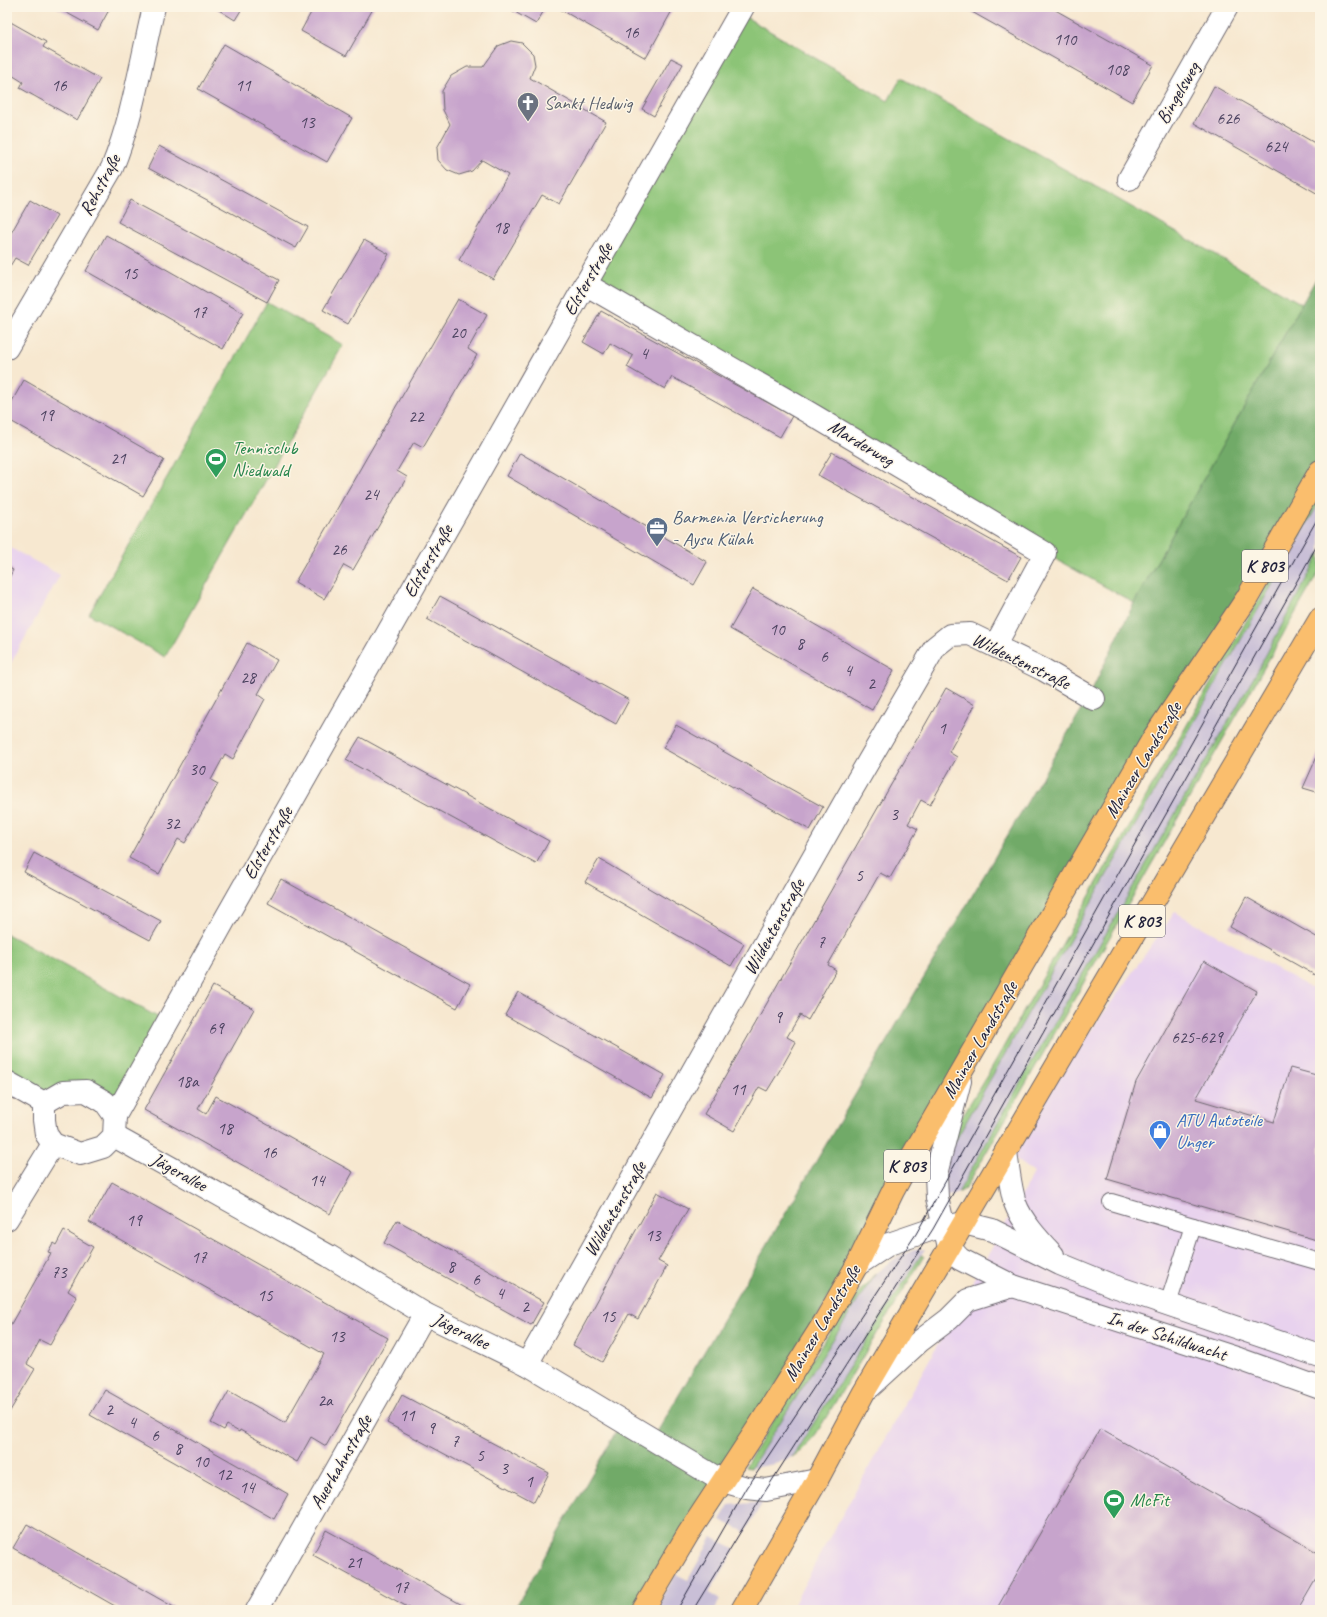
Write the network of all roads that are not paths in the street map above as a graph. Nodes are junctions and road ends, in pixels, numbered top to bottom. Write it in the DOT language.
graph roads {
  1 [pos="154,7"];
  2 [pos="743,7"];
  3 [pos="1227,7"];
  4 [pos="1129,179"];
  5 [pos="585,284"];
  6 [pos="9,341"];
  7 [pos="1320,471"];
  8 [pos="1320,619"];
  9 [pos="995,646"];
  10 [pos="1094,699"];
  11 [pos="963,1070"];
  12 [pos="7,1082"];
  13 [pos="44,1103"];
  14 [pos="115,1126"];
  15 [pos="53,1144"];
  16 [pos="1006,1151"];
  17 [pos="1111,1202"];
  18 [pos="7,1220"];
  19 [pos="1194,1226"];
  20 [pos="953,1232"];
  21 [pos="1320,1262"];
  22 [pos="1060,1264"];
  23 [pos="857,1265"];
  24 [pos="1013,1286"];
  25 [pos="1168,1304"];
  26 [pos="426,1314"];
  27 [pos="1320,1356"];
  28 [pos="527,1364"];
  29 [pos="1320,1388"];
  30 [pos="864,1392"];
  31 [pos="817,1480"];
  32 [pos="722,1481"];
  33 [pos="257,1610"];
  34 [pos="643,1610"];
  35 [pos="742,1610"];
  1 -- 6 [label="street, Rehstraße"];
  2 -- 5 [label="street, Elsterstraße"];
  3 -- 4 [label="street, Bingelsweg"];
  5 -- 9 [label="street, Marderweg"];
  5 -- 14 [label="street, Elsterstraße"];
  7 -- 11 [label="main road, Mainzer Landstraße / K 803"];
  8 -- 16 [label="main road, K 803"];
  9 -- 10 [label="street, Wildentenstraße"];
  9 -- 28 [label="street, Wildentenstraße"];
  11 -- 20 [label="street"];
  11 -- 23 [label="main road, Mainzer Landstraße / K 803"];
  12 -- 13 [label="street"];
  13 -- 14 [label="street, Jägerallee"];
  13 -- 15 [label="street"];
  14 -- 15 [label="street"];
  14 -- 26 [label="street, Jägerallee"];
  15 -- 18 [label="street"];
  16 -- 20 [label="main road, K 803"];
  16 -- 22 [label="street, In der Schildwacht"];
  17 -- 19 [label="lane"];
  19 -- 21 [label="lane"];
  19 -- 25 [label="lane"];
  20 -- 22 [label="street, In der Schildwacht"];
  20 -- 23 [label="street, In der Schildwacht"];
  20 -- 24 [label="street, In der Schildwacht"];
  20 -- 30 [label="main road"];
  22 -- 25 [label="street, In der Schildwacht"];
  23 -- 32 [label="main road, Mainzer Landstraße"];
  24 -- 29 [label="street, In der Schildwacht"];
  24 -- 30 [label="street"];
  25 -- 27 [label="street, In der Schildwacht"];
  26 -- 28 [label="street, Jägerallee"];
  26 -- 33 [label="street, Auerhahnstraße"];
  28 -- 32 [label="street, Jägerallee"];
  30 -- 31 [label="main road"];
  31 -- 32 [label="street, Jägerallee"];
  31 -- 35 [label="main road"];
  32 -- 34 [label="main road, Mainzer Landstraße"];
}
